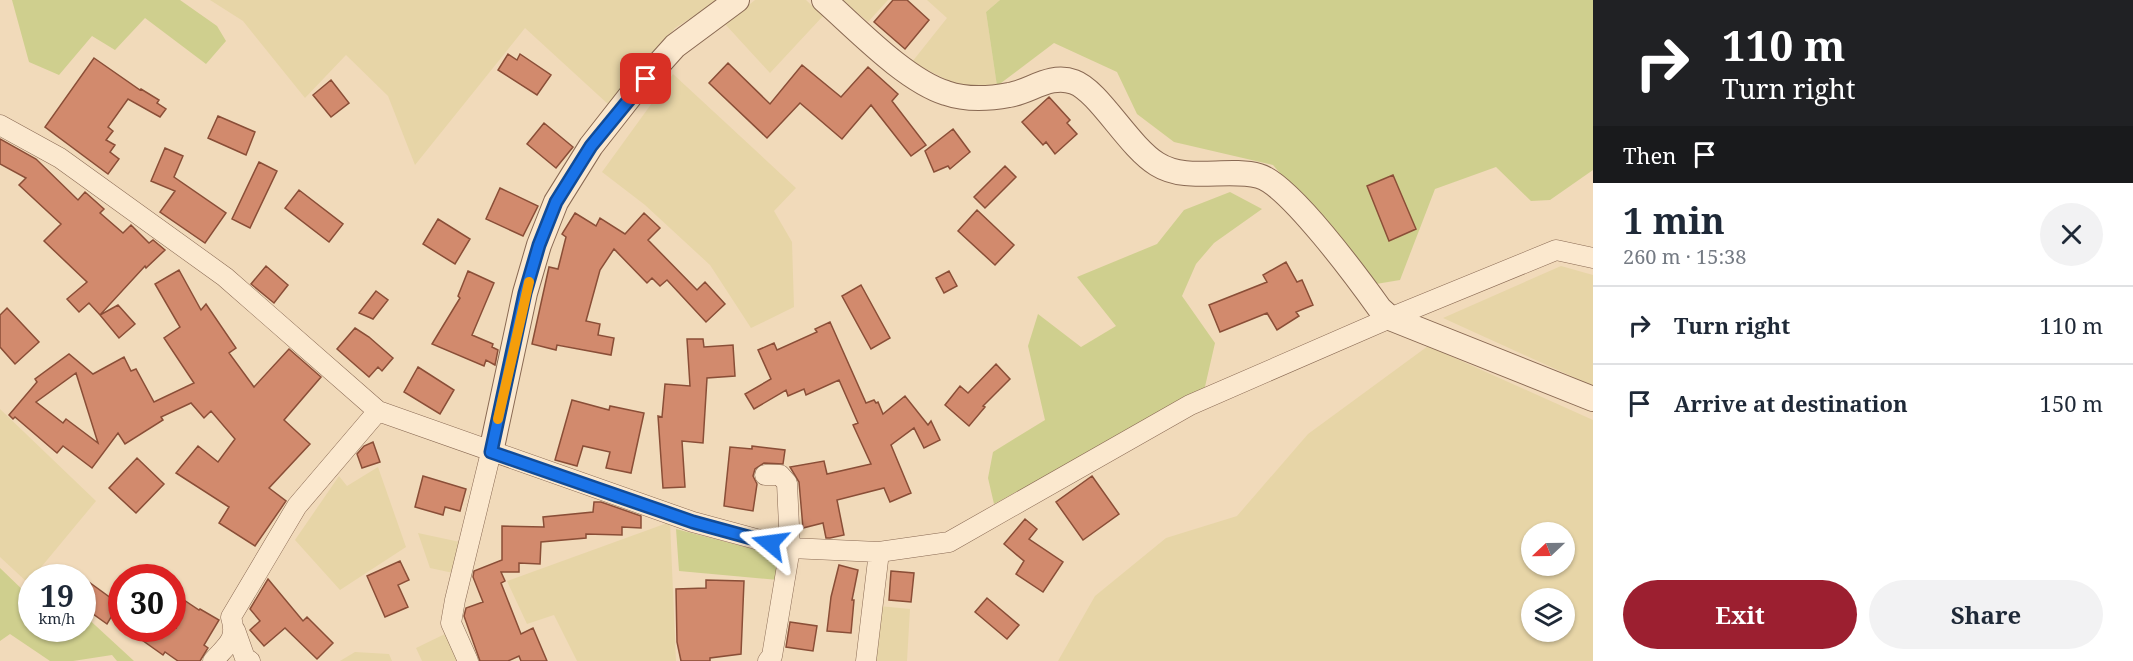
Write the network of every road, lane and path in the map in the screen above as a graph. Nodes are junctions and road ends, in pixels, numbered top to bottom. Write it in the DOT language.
graph roads {
  1 [pos="737,0"];
  2 [pos="824,0"];
  3 [pos="0,125"];
  4 [pos="1593,258"];
  5 [pos="1390,318"];
  6 [pos="1593,399"];
  7 [pos="378,411"];
  8 [pos="491,452"];
  9 [pos="765,476"];
  10 [pos="790,548"];
  11 [pos="879,552"];
  12 [pos="235,630"];
  13 [pos="213,661"];
  14 [pos="250,661"];
  15 [pos="468,661"];
  16 [pos="768,661"];
  17 [pos="866,661"];
  1 -- 8 [label="street"];
  2 -- 5 [label="street"];
  3 -- 7 [label="street"];
  4 -- 5 [label="street"];
  5 -- 6 [label="street"];
  5 -- 11 [label="street"];
  7 -- 8 [label="street"];
  7 -- 12 [label="street"];
  8 -- 10 [label="street"];
  8 -- 15 [label="street"];
  9 -- 10 [label="street"];
  10 -- 11 [label="street"];
  10 -- 16 [label="street"];
  11 -- 17 [label="street"];
  12 -- 13 [label="street"];
  12 -- 14 [label="street"];
}
